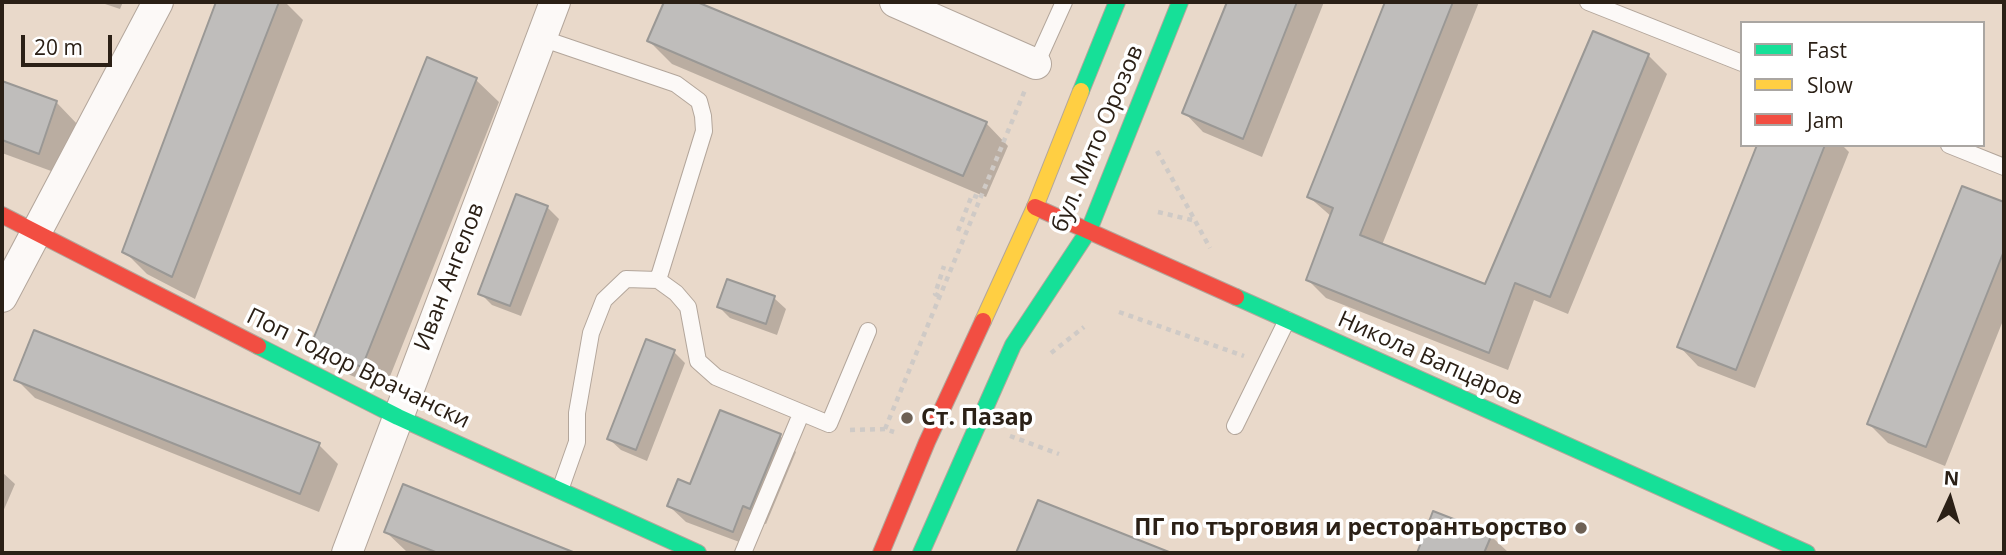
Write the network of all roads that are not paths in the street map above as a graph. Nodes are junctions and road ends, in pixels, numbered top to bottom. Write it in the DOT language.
graph roads {
  1 [pos="158,2"];
  2 [pos="555,2"];
  3 [pos="895,2"];
  4 [pos="1064,2"];
  5 [pos="1117,2"];
  6 [pos="1180,2"];
  7 [pos="1588,2"];
  8 [pos="541,38"];
  9 [pos="1740,62"];
  10 [pos="1036,64"];
  11 [pos="1954,147"];
  12 [pos="2004,167"];
  13 [pos="1035,207"];
  14 [pos="2,215"];
  15 [pos="1089,230"];
  16 [pos="34,232"];
  17 [pos="658,280"];
  18 [pos="2,297"];
  19 [pos="1287,320"];
  20 [pos="868,331"];
  21 [pos="801,414"];
  22 [pos="398,416"];
  23 [pos="1235,426"];
  24 [pos="560,490"];
  25 [pos="346,553"];
  26 [pos="698,553"];
  27 [pos="743,553"];
  28 [pos="881,553"];
  29 [pos="921,553"];
  30 [pos="1807,553"];
  1 -- 16 [label="street"];
  2 -- 8 [label="street, Иван Ангелов"];
  3 -- 10 [label="street"];
  4 -- 10 [label="lane"];
  5 -- 13 [label="street, бул. Мито Орозов"];
  6 -- 15 [label="street, бул. Мито Орозов"];
  7 -- 9 [label="lane"];
  8 -- 17 [label="lane"];
  8 -- 22 [label="street, Иван Ангелов"];
  11 -- 12 [label="lane"];
  13 -- 15 [label="street, Никола Вапцаров"];
  13 -- 28 [label="street, бул. Мито Орозов"];
  14 -- 16 [label="street, Поп Тодор Врачански"];
  15 -- 19 [label="street, Никола Вапцаров"];
  15 -- 29 [label="street, бул. Мито Орозов"];
  16 -- 18 [label="street"];
  16 -- 22 [label="street, Поп Тодор Врачански"];
  17 -- 21 [label="lane"];
  17 -- 24 [label="lane"];
  19 -- 23 [label="lane"];
  19 -- 30 [label="street, Никола Вапцаров"];
  20 -- 21 [label="lane"];
  21 -- 27 [label="lane"];
  22 -- 24 [label="street, Поп Тодор Врачански"];
  22 -- 25 [label="street, Иван Ангелов"];
  24 -- 26 [label="street, Поп Тодор Врачански"];
}
